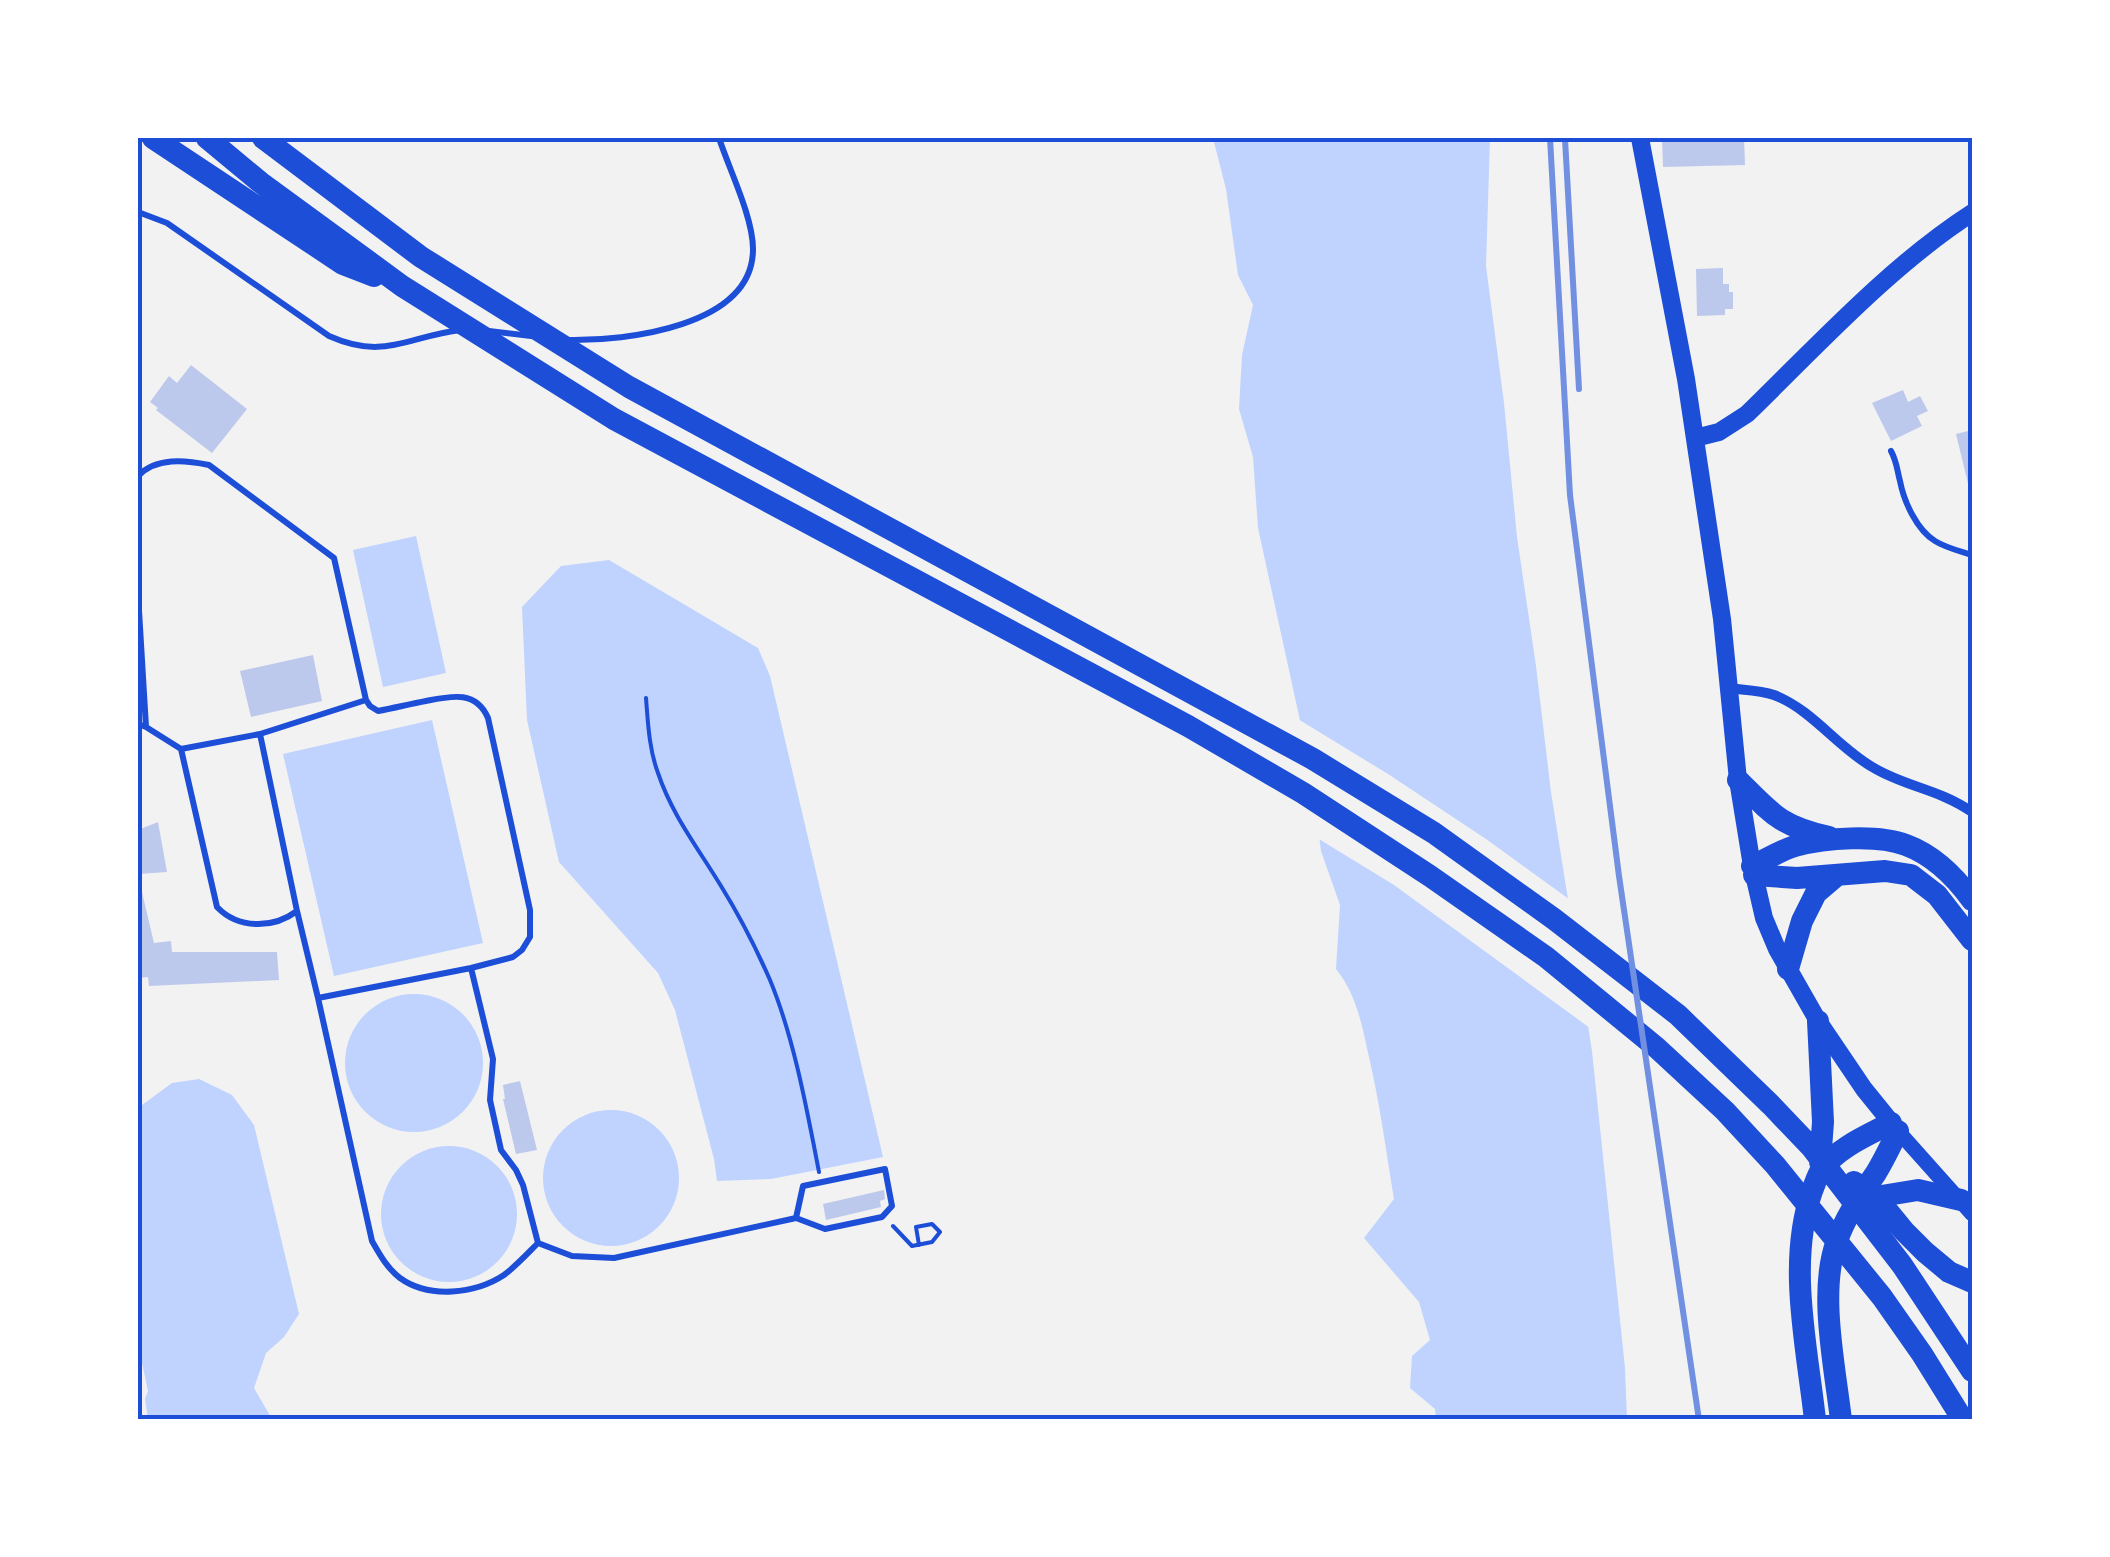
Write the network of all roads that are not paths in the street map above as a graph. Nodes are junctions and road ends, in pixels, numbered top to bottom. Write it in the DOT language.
graph roads {
  1 [pos="153,138"];
  2 [pos="207,138"];
  3 [pos="263,138"];
  4 [pos="718,138"];
  5 [pos="1640,138"];
  6 [pos="138,212"];
  7 [pos="1972,214"];
  8 [pos="402,286"];
  9 [pos="1695,438"];
  10 [pos="1891,452"];
  11 [pos="138,476"];
  12 [pos="1972,555"];
  13 [pos="138,594"];
  14 [pos="1728,688"];
  15 [pos="366,700"];
  16 [pos="142,725"];
  17 [pos="260,734"];
  18 [pos="181,749"];
  19 [pos="1738,780"];
  20 [pos="1972,812"];
  21 [pos="1842,840"];
  22 [pos="1753,871"];
  23 [pos="1836,876"];
  24 [pos="1972,900"];
  25 [pos="297,911"];
  26 [pos="1972,940"];
  27 [pos="472,968"];
  28 [pos="1788,969"];
  29 [pos="318,998"];
  30 [pos="1818,1021"];
  31 [pos="1895,1128"];
  32 [pos="1812,1148"];
  33 [pos="1819,1173"];
  34 [pos="1854,1201"];
  35 [pos="1967,1207"];
  36 [pos="796,1218"];
  37 [pos="538,1243"];
  38 [pos="1972,1282"];
  39 [pos="1972,1371"];
  40 [pos="1815,1420"];
  41 [pos="1841,1420"];
  42 [pos="1963,1420"];
  1 -- 8 [label="highway"];
  2 -- 8 [label="highway"];
  3 -- 32 [label="highway"];
  4 -- 6 [label="lane"];
  5 -- 9 [label="main road"];
  7 -- 9 [label="main road"];
  8 -- 42 [label="highway"];
  9 -- 14 [label="main road"];
  10 -- 12 [label="lane"];
  11 -- 15 [label="lane"];
  13 -- 16 [label="lane"];
  14 -- 19 [label="main road"];
  14 -- 20 [label="street"];
  15 -- 17 [label="lane"];
  15 -- 27 [label="lane"];
  16 -- 18 [label="lane"];
  17 -- 18 [label="lane"];
  17 -- 25 [label="lane"];
  18 -- 25 [label="lane"];
  19 -- 21 [label="highway"];
  19 -- 22 [label="main road"];
  21 -- 22 [label="highway"];
  21 -- 24 [label="highway"];
  22 -- 23 [label="highway"];
  22 -- 28 [label="main road"];
  23 -- 26 [label="highway"];
  23 -- 28 [label="highway"];
  25 -- 29 [label="lane"];
  27 -- 29 [label="lane"];
  27 -- 37 [label="lane"];
  28 -- 30 [label="main road"];
  29 -- 37 [label="lane"];
  30 -- 31 [label="main road"];
  30 -- 33 [label="highway"];
  31 -- 33 [label="highway"];
  31 -- 34 [label="highway"];
  31 -- 35 [label="street"];
  32 -- 38 [label="highway"];
  32 -- 39 [label="highway"];
  33 -- 40 [label="highway"];
  34 -- 35 [label="highway"];
  34 -- 41 [label="highway"];
  36 -- 36 [label="lane"];
  36 -- 37 [label="lane"];
}
